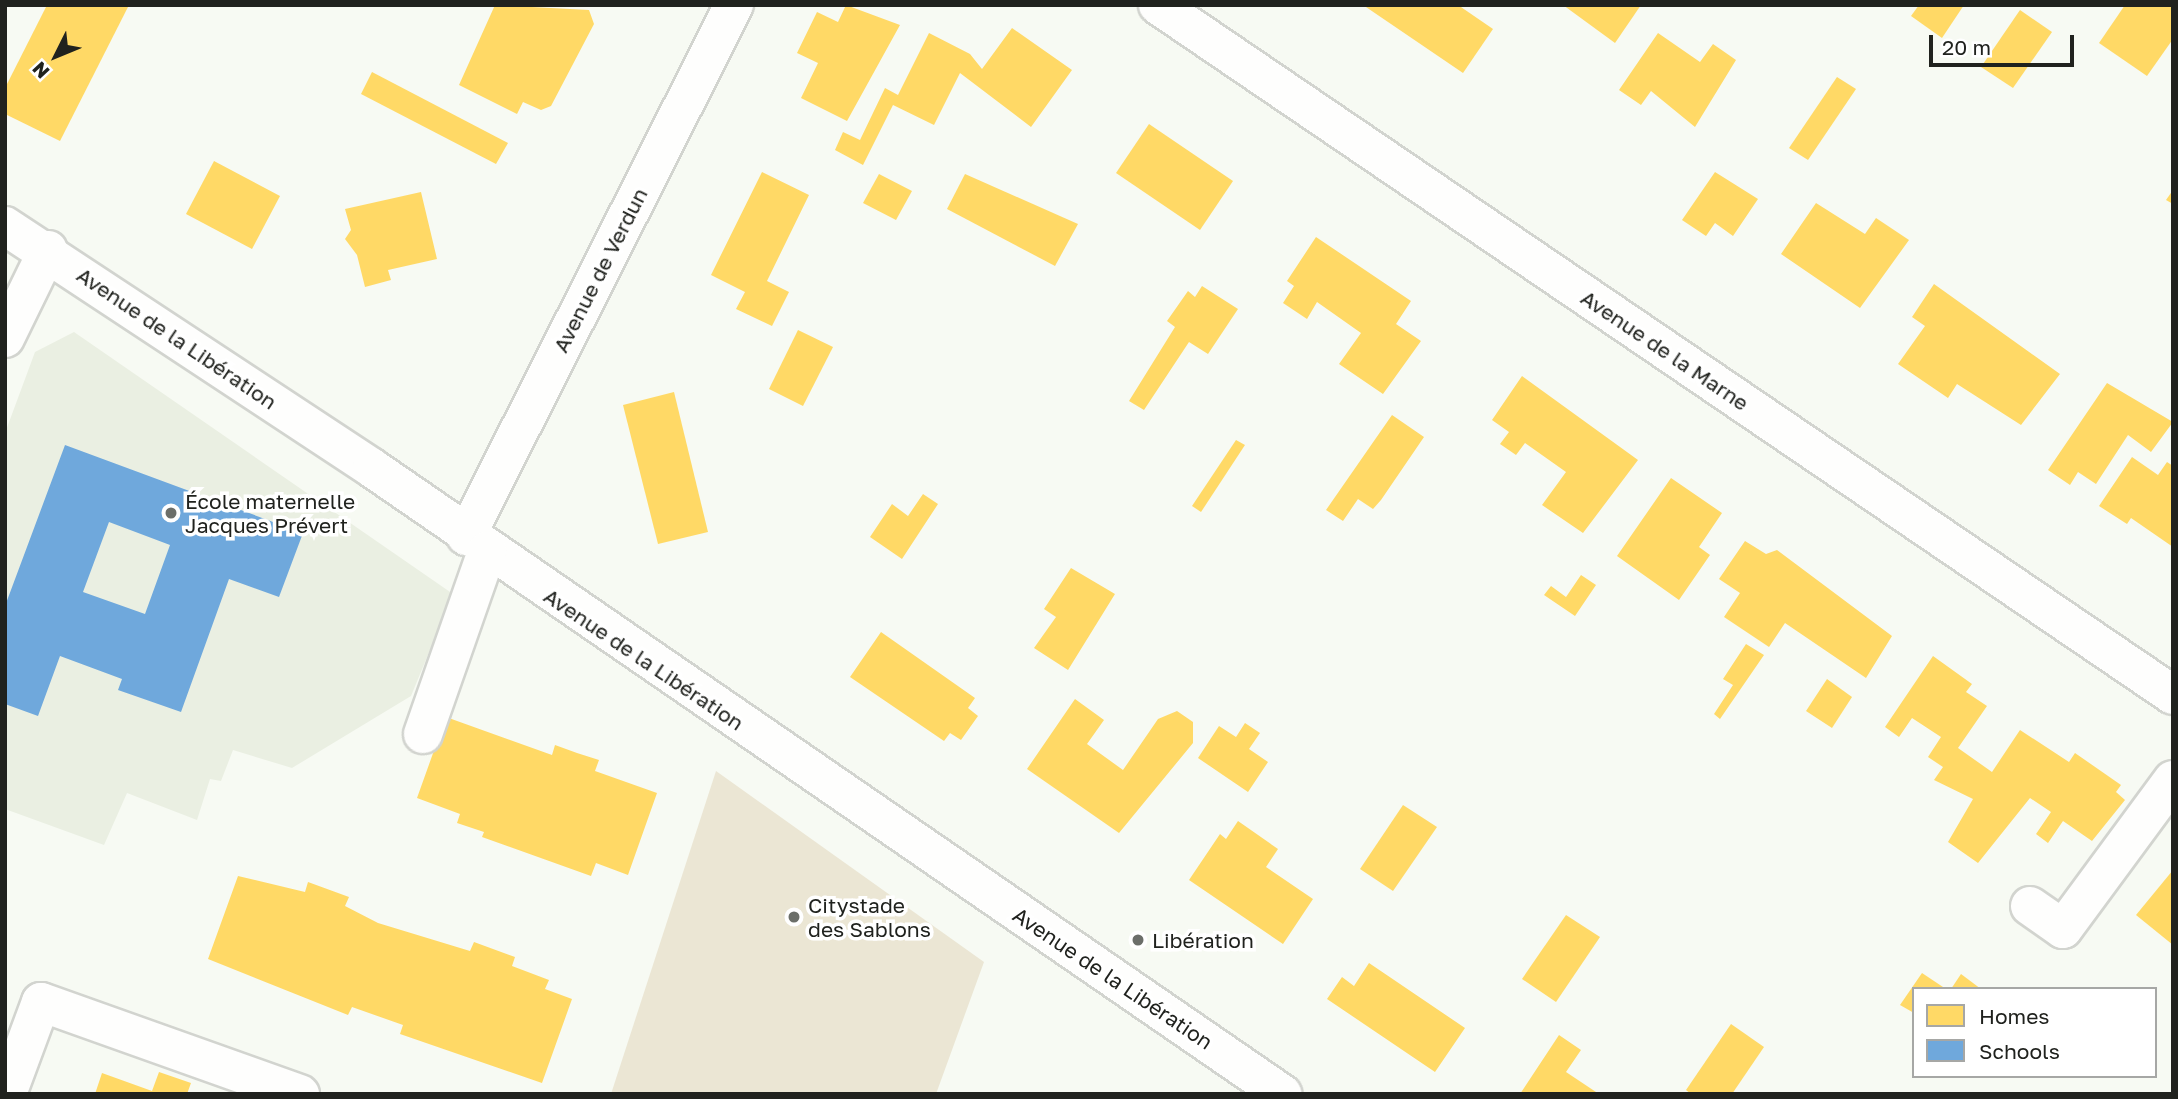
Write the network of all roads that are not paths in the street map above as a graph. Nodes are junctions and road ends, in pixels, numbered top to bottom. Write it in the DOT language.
graph roads {
  1 [pos="734,5"];
  2 [pos="1158,5"];
  3 [pos="5,226"];
  4 [pos="47,250"];
  5 [pos="5,338"];
  6 [pos="476,543"];
  7 [pos="2173,695"];
  8 [pos="422,734"];
  9 [pos="2173,780"];
  10 [pos="2030,906"];
  11 [pos="8,1094"];
  12 [pos="300,1094"];
  13 [pos="1282,1094"];
  1 -- 6 [label="street, Avenue de Verdun"];
  2 -- 7 [label="street, Avenue de la Marne"];
  3 -- 4 [label="street, Avenue de la Libération"];
  4 -- 5 [label="street"];
  4 -- 6 [label="street, Avenue de la Libération"];
  6 -- 8 [label="street, Avenue de Verdun"];
  6 -- 13 [label="street, Avenue de la Libération"];
  9 -- 10 [label="street"];
  11 -- 12 [label="street"];
}
